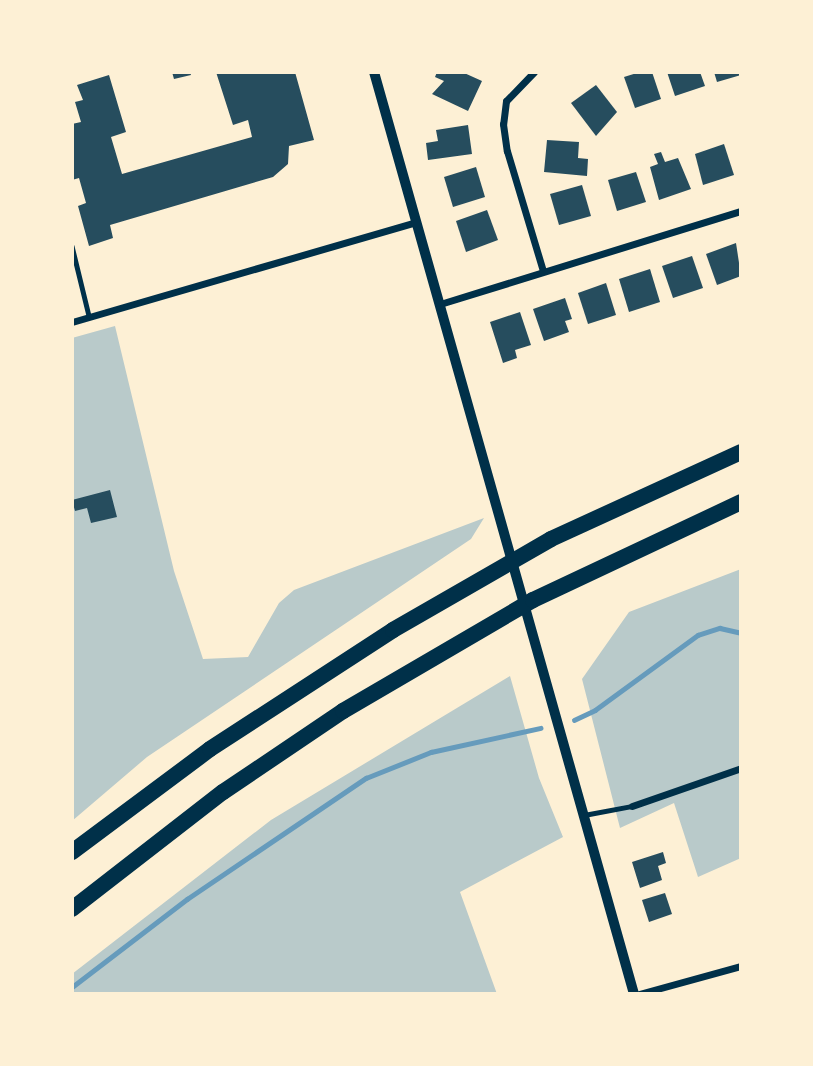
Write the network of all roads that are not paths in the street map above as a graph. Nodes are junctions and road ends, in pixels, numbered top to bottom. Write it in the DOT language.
graph roads {
  1 [pos="374,72"];
  2 [pos="534,72"];
  3 [pos="741,211"];
  4 [pos="417,222"];
  5 [pos="72,246"];
  6 [pos="543,271"];
  7 [pos="440,303"];
  8 [pos="89,317"];
  9 [pos="72,322"];
  10 [pos="741,452"];
  11 [pos="741,502"];
  12 [pos="741,768"];
  13 [pos="632,806"];
  14 [pos="584,816"];
  15 [pos="72,853"];
  16 [pos="72,909"];
  17 [pos="741,966"];
  18 [pos="637,994"];
  1 -- 4 [label="street"];
  2 -- 6 [label="street"];
  3 -- 6 [label="street"];
  4 -- 7 [label="street"];
  4 -- 8 [label="street"];
  5 -- 8 [label="lane"];
  6 -- 7 [label="street"];
  7 -- 14 [label="street"];
  8 -- 9 [label="street"];
  10 -- 15 [label="highway"];
  11 -- 16 [label="highway"];
  12 -- 13 [label="street"];
  13 -- 14 [label="lane"];
  14 -- 18 [label="street"];
  17 -- 18 [label="street"];
}
